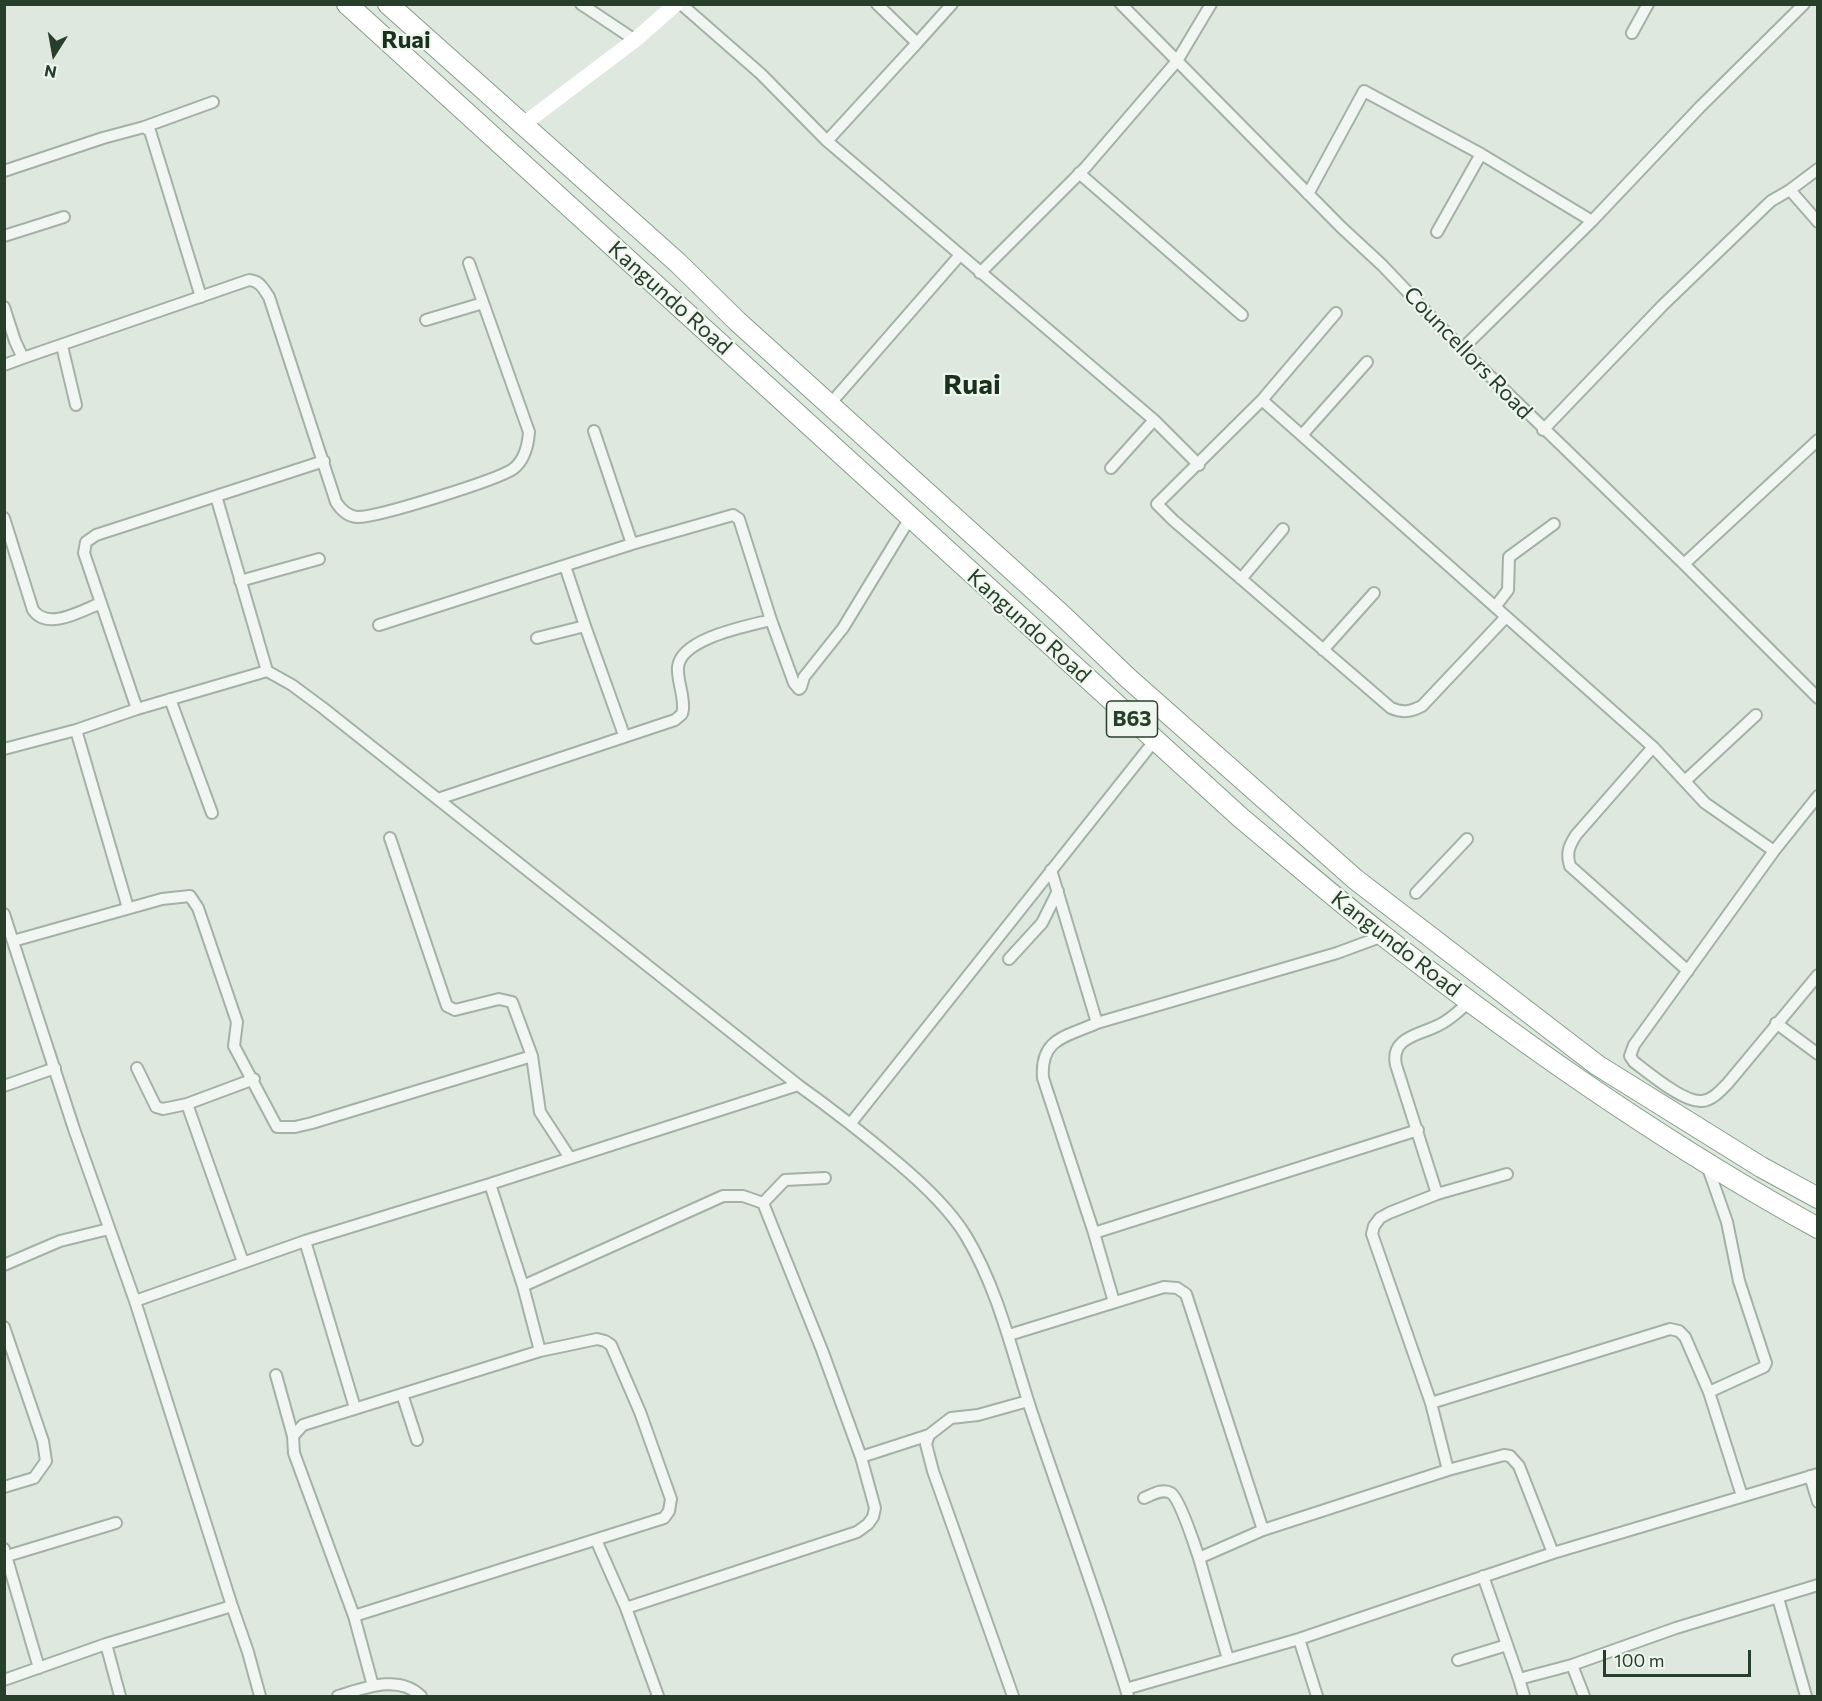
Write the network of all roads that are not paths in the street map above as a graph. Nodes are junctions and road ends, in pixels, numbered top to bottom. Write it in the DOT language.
graph roads {
  1 [pos="347,4"];
  2 [pos="388,4"];
  3 [pos="581,4"];
  4 [pos="676,4"];
  5 [pos="681,4"];
  6 [pos="878,4"];
  7 [pos="952,4"];
  8 [pos="1121,4"];
  9 [pos="1211,4"];
  10 [pos="1648,4"];
  11 [pos="1804,4"];
  12 [pos="1632,33"];
  13 [pos="634,40"];
  14 [pos="917,43"];
  15 [pos="1177,61"];
  16 [pos="213,102"];
  17 [pos="521,126"];
  18 [pos="144,127"];
  19 [pos="827,141"];
  20 [pos="1481,154"];
  21 [pos="1818,169"];
  22 [pos="4,171"];
  23 [pos="1078,173"];
  24 [pos="1790,190"];
  25 [pos="1308,194"];
  26 [pos="64,217"];
  27 [pos="1592,221"];
  28 [pos="1818,222"];
  29 [pos="1437,232"];
  30 [pos="4,236"];
  31 [pos="960,255"];
  32 [pos="469,263"];
  33 [pos="980,273"];
  34 [pos="201,297"];
  35 [pos="483,303"];
  36 [pos="4,307"];
  37 [pos="1336,313"];
  38 [pos="1242,315"];
  39 [pos="426,320"];
  40 [pos="62,346"];
  41 [pos="1462,349"];
  42 [pos="23,358"];
  43 [pos="1367,362"];
  44 [pos="4,365"];
  45 [pos="837,396"];
  46 [pos="1262,400"];
  47 [pos="76,405"];
  48 [pos="1154,420"];
  49 [pos="1543,430"];
  50 [pos="594,431"];
  51 [pos="1302,435"];
  52 [pos="1818,440"];
  53 [pos="324,461"];
  54 [pos="1199,465"];
  55 [pos="1111,468"];
  56 [pos="216,496"];
  57 [pos="4,518"];
  58 [pos="910,518"];
  59 [pos="1554,524"];
  60 [pos="1283,529"];
  61 [pos="632,544"];
  62 [pos="319,559"];
  63 [pos="1684,564"];
  64 [pos="566,566"];
  65 [pos="1241,579"];
  66 [pos="240,581"];
  67 [pos="1374,593"];
  68 [pos="101,603"];
  69 [pos="1495,607"];
  70 [pos="1506,617"];
  71 [pos="771,620"];
  72 [pos="379,625"];
  73 [pos="585,626"];
  74 [pos="537,638"];
  75 [pos="1323,650"];
  76 [pos="267,671"];
  77 [pos="1818,698"];
  78 [pos="170,699"];
  79 [pos="137,709"];
  80 [pos="1756,714"];
  81 [pos="76,730"];
  82 [pos="624,735"];
  83 [pos="1155,740"];
  84 [pos="1653,747"];
  85 [pos="4,749"];
  86 [pos="1685,781"];
  87 [pos="1818,796"];
  88 [pos="438,799"];
  89 [pos="212,813"];
  90 [pos="390,838"];
  91 [pos="1467,839"];
  92 [pos="1774,851"];
  93 [pos="1051,870"];
  94 [pos="1058,891"];
  95 [pos="1416,893"];
  96 [pos="128,908"];
  97 [pos="4,914"];
  98 [pos="1383,936"];
  99 [pos="13,941"];
  100 [pos="1009,959"];
  101 [pos="1688,971"];
  102 [pos="1818,975"];
  103 [pos="1469,1002"];
  104 [pos="1097,1023"];
  105 [pos="1776,1023"];
  106 [pos="1818,1054"];
  107 [pos="532,1056"];
  108 [pos="1597,1065"];
  109 [pos="55,1068"];
  110 [pos="137,1068"];
  111 [pos="254,1079"];
  112 [pos="1584,1084"];
  113 [pos="798,1085"];
  114 [pos="4,1086"];
  115 [pos="1651,1098"];
  116 [pos="187,1104"];
  117 [pos="1696,1112"];
  118 [pos="1636,1119"];
  119 [pos="851,1123"];
  120 [pos="1418,1130"];
  121 [pos="570,1158"];
  122 [pos="1706,1162"];
  123 [pos="1761,1167"];
  124 [pos="1507,1174"];
  125 [pos="825,1178"];
  126 [pos="490,1184"];
  127 [pos="1753,1190"];
  128 [pos="1437,1194"];
  129 [pos="1818,1198"];
  130 [pos="763,1203"];
  131 [pos="109,1228"];
  132 [pos="1818,1228"];
  133 [pos="1094,1233"];
  134 [pos="305,1241"];
  135 [pos="243,1262"];
  136 [pos="4,1264"];
  137 [pos="523,1286"];
  138 [pos="135,1301"];
  139 [pos="1114,1302"];
  140 [pos="4,1327"];
  141 [pos="1009,1335"];
  142 [pos="540,1351"];
  143 [pos="276,1375"];
  144 [pos="1709,1392"];
  145 [pos="402,1394"];
  146 [pos="1028,1401"];
  147 [pos="1431,1402"];
  148 [pos="355,1408"];
  149 [pos="929,1435"];
  150 [pos="293,1436"];
  151 [pos="417,1440"];
  152 [pos="861,1457"];
  153 [pos="1448,1470"];
  154 [pos="1814,1475"];
  155 [pos="4,1487"];
  156 [pos="1742,1496"];
  157 [pos="1144,1498"];
  158 [pos="1818,1502"];
  159 [pos="116,1523"];
  160 [pos="1263,1530"];
  161 [pos="596,1540"];
  162 [pos="6,1552"];
  163 [pos="1553,1553"];
  164 [pos="1199,1558"];
  165 [pos="1483,1576"];
  166 [pos="1818,1585"];
  167 [pos="1778,1598"];
  168 [pos="232,1606"];
  169 [pos="626,1608"];
  170 [pos="354,1616"];
  171 [pos="1299,1639"];
  172 [pos="106,1644"];
  173 [pos="1508,1645"];
  174 [pos="1228,1659"];
  175 [pos="1458,1660"];
  176 [pos="1572,1665"];
  177 [pos="39,1668"];
  178 [pos="1519,1679"];
  179 [pos="4,1680"];
  180 [pos="373,1686"];
  181 [pos="1127,1693"];
  182 [pos="120,1696"];
  183 [pos="260,1696"];
  184 [pos="338,1696"];
  185 [pos="421,1696"];
  186 [pos="658,1696"];
  187 [pos="1013,1696"];
  188 [pos="1317,1696"];
  189 [pos="1524,1696"];
  190 [pos="1584,1696"];
  191 [pos="1806,1696"];
  1 -- 58 [label="highway, Kangundo Road / B63"];
  2 -- 17 [label="highway, Kangundo Road / B63"];
  3 -- 13 [label="street"];
  4 -- 13 [label="street"];
  5 -- 19 [label="street"];
  6 -- 14 [label="street"];
  7 -- 14 [label="street"];
  8 -- 15 [label="street, Councellors Road"];
  9 -- 15 [label="street"];
  10 -- 12 [label="street"];
  11 -- 27 [label="street"];
  13 -- 17 [label="street"];
  14 -- 19 [label="street"];
  15 -- 23 [label="street"];
  15 -- 25 [label="street, Councellors Road"];
  16 -- 18 [label="street"];
  17 -- 108 [label="highway, Kangundo Road / B63"];
  18 -- 22 [label="street"];
  18 -- 34 [label="street"];
  19 -- 31 [label="street"];
  20 -- 25 [label="street"];
  20 -- 27 [label="street"];
  20 -- 29 [label="street"];
  21 -- 24 [label="street"];
  23 -- 33 [label="street"];
  23 -- 38 [label="street"];
  24 -- 28 [label="street"];
  24 -- 49 [label="street"];
  25 -- 41 [label="street, Councellors Road"];
  26 -- 30 [label="street"];
  27 -- 41 [label="street"];
  31 -- 33 [label="street"];
  31 -- 45 [label="street"];
  32 -- 35 [label="street"];
  33 -- 48 [label="street"];
  34 -- 40 [label="street"];
  34 -- 53 [label="street"];
  35 -- 39 [label="street"];
  35 -- 53 [label="street"];
  36 -- 42 [label="street"];
  37 -- 46 [label="street"];
  40 -- 42 [label="street"];
  40 -- 47 [label="street"];
  41 -- 49 [label="street, Councellors Road"];
  42 -- 44 [label="street"];
  43 -- 51 [label="street"];
  46 -- 51 [label="street"];
  46 -- 54 [label="street"];
  48 -- 54 [label="street"];
  48 -- 55 [label="street"];
  49 -- 63 [label="street, Councellors Road"];
  50 -- 61 [label="street"];
  51 -- 69 [label="street"];
  52 -- 63 [label="street"];
  53 -- 56 [label="street"];
  54 -- 65 [label="street"];
  56 -- 66 [label="street"];
  56 -- 68 [label="street"];
  57 -- 68 [label="street"];
  58 -- 71 [label="street"];
  58 -- 83 [label="highway, Kangundo Road / B63"];
  59 -- 69 [label="street"];
  60 -- 65 [label="street"];
  61 -- 64 [label="street"];
  61 -- 71 [label="street"];
  62 -- 66 [label="street"];
  63 -- 77 [label="street, Councellors Road"];
  64 -- 72 [label="street"];
  64 -- 73 [label="street"];
  65 -- 75 [label="street"];
  66 -- 76 [label="street"];
  67 -- 75 [label="street"];
  68 -- 79 [label="street"];
  69 -- 70 [label="street"];
  70 -- 75 [label="street"];
  70 -- 84 [label="street"];
  71 -- 82 [label="street"];
  73 -- 74 [label="street"];
  73 -- 82 [label="street"];
  76 -- 78 [label="street"];
  76 -- 88 [label="street"];
  78 -- 79 [label="street"];
  78 -- 89 [label="street"];
  79 -- 81 [label="street"];
  80 -- 86 [label="street"];
  81 -- 85 [label="street"];
  81 -- 96 [label="street"];
  82 -- 88 [label="street"];
  83 -- 93 [label="street"];
  83 -- 98 [label="highway, Kangundo Road / B63"];
  84 -- 86 [label="street"];
  84 -- 101 [label="street"];
  86 -- 92 [label="street"];
  87 -- 92 [label="street"];
  88 -- 113 [label="street"];
  90 -- 107 [label="street"];
  91 -- 95 [label="street"];
  92 -- 101 [label="street"];
  93 -- 94 [label="street"];
  93 -- 119 [label="street"];
  94 -- 100 [label="street"];
  94 -- 104 [label="street"];
  96 -- 99 [label="street"];
  96 -- 111 [label="street"];
  97 -- 99 [label="street"];
  98 -- 103 [label="highway, Kangundo Road / B63"];
  98 -- 104 [label="street"];
  99 -- 109 [label="street"];
  101 -- 117 [label="street"];
  102 -- 105 [label="street"];
  103 -- 112 [label="highway, Kangundo Road / B63"];
  103 -- 120 [label="street"];
  104 -- 133 [label="street"];
  105 -- 106 [label="street"];
  105 -- 117 [label="street"];
  107 -- 111 [label="street"];
  107 -- 121 [label="street"];
  108 -- 112 [label="highway"];
  108 -- 115 [label="highway, Kangundo Road / B63"];
  109 -- 114 [label="street"];
  109 -- 131 [label="street"];
  110 -- 116 [label="street"];
  111 -- 116 [label="street"];
  112 -- 118 [label="highway, Kangundo Road / B63"];
  113 -- 119 [label="street"];
  113 -- 121 [label="street"];
  115 -- 117 [label="highway, Kangundo Road / B63"];
  115 -- 118 [label="highway"];
  116 -- 135 [label="street"];
  117 -- 123 [label="highway, Kangundo Road / B63"];
  118 -- 122 [label="highway, Kangundo Road / B63"];
  119 -- 141 [label="street"];
  120 -- 128 [label="street"];
  120 -- 133 [label="street"];
  121 -- 126 [label="street"];
  122 -- 127 [label="highway, Kangundo Road / B63"];
  122 -- 144 [label="street"];
  123 -- 127 [label="highway"];
  123 -- 129 [label="highway, Kangundo Road / B63"];
  124 -- 128 [label="street"];
  125 -- 130 [label="street"];
  126 -- 134 [label="street"];
  126 -- 137 [label="street"];
  127 -- 132 [label="highway, Kangundo Road / B63"];
  128 -- 147 [label="street"];
  130 -- 137 [label="street"];
  130 -- 152 [label="street"];
  131 -- 136 [label="street"];
  131 -- 138 [label="street"];
  133 -- 139 [label="street"];
  134 -- 135 [label="street"];
  134 -- 148 [label="street"];
  135 -- 138 [label="street"];
  137 -- 142 [label="street"];
  138 -- 168 [label="street"];
  139 -- 141 [label="street"];
  139 -- 160 [label="street"];
  140 -- 155 [label="street"];
  141 -- 146 [label="street"];
  142 -- 145 [label="street"];
  142 -- 161 [label="street"];
  143 -- 150 [label="street"];
  144 -- 147 [label="street"];
  144 -- 156 [label="street"];
  145 -- 148 [label="street"];
  145 -- 151 [label="street"];
  146 -- 149 [label="street"];
  146 -- 181 [label="street"];
  147 -- 153 [label="street"];
  148 -- 150 [label="street"];
  149 -- 152 [label="street"];
  149 -- 187 [label="street"];
  150 -- 170 [label="street"];
  152 -- 169 [label="street"];
  153 -- 160 [label="street"];
  153 -- 163 [label="street"];
  154 -- 156 [label="street"];
  154 -- 158 [label="street"];
  156 -- 163 [label="street"];
  157 -- 164 [label="street"];
  159 -- 162 [label="street"];
  160 -- 164 [label="street"];
  161 -- 169 [label="street"];
  161 -- 170 [label="street"];
  162 -- 177 [label="street"];
  163 -- 165 [label="street"];
  164 -- 174 [label="street"];
  165 -- 171 [label="street"];
  165 -- 173 [label="street"];
  166 -- 167 [label="street"];
  167 -- 176 [label="street"];
  167 -- 191 [label="street"];
  168 -- 172 [label="street"];
  168 -- 183 [label="street"];
  169 -- 186 [label="street"];
  170 -- 180 [label="street"];
  171 -- 174 [label="street"];
  171 -- 188 [label="street"];
  172 -- 177 [label="street"];
  172 -- 182 [label="street"];
  173 -- 175 [label="street"];
  173 -- 178 [label="street"];
  174 -- 181 [label="street"];
  176 -- 178 [label="street"];
  176 -- 190 [label="street"];
  177 -- 179 [label="street"];
  178 -- 189 [label="street"];
  180 -- 184 [label="street"];
  180 -- 185 [label="street"];
}
